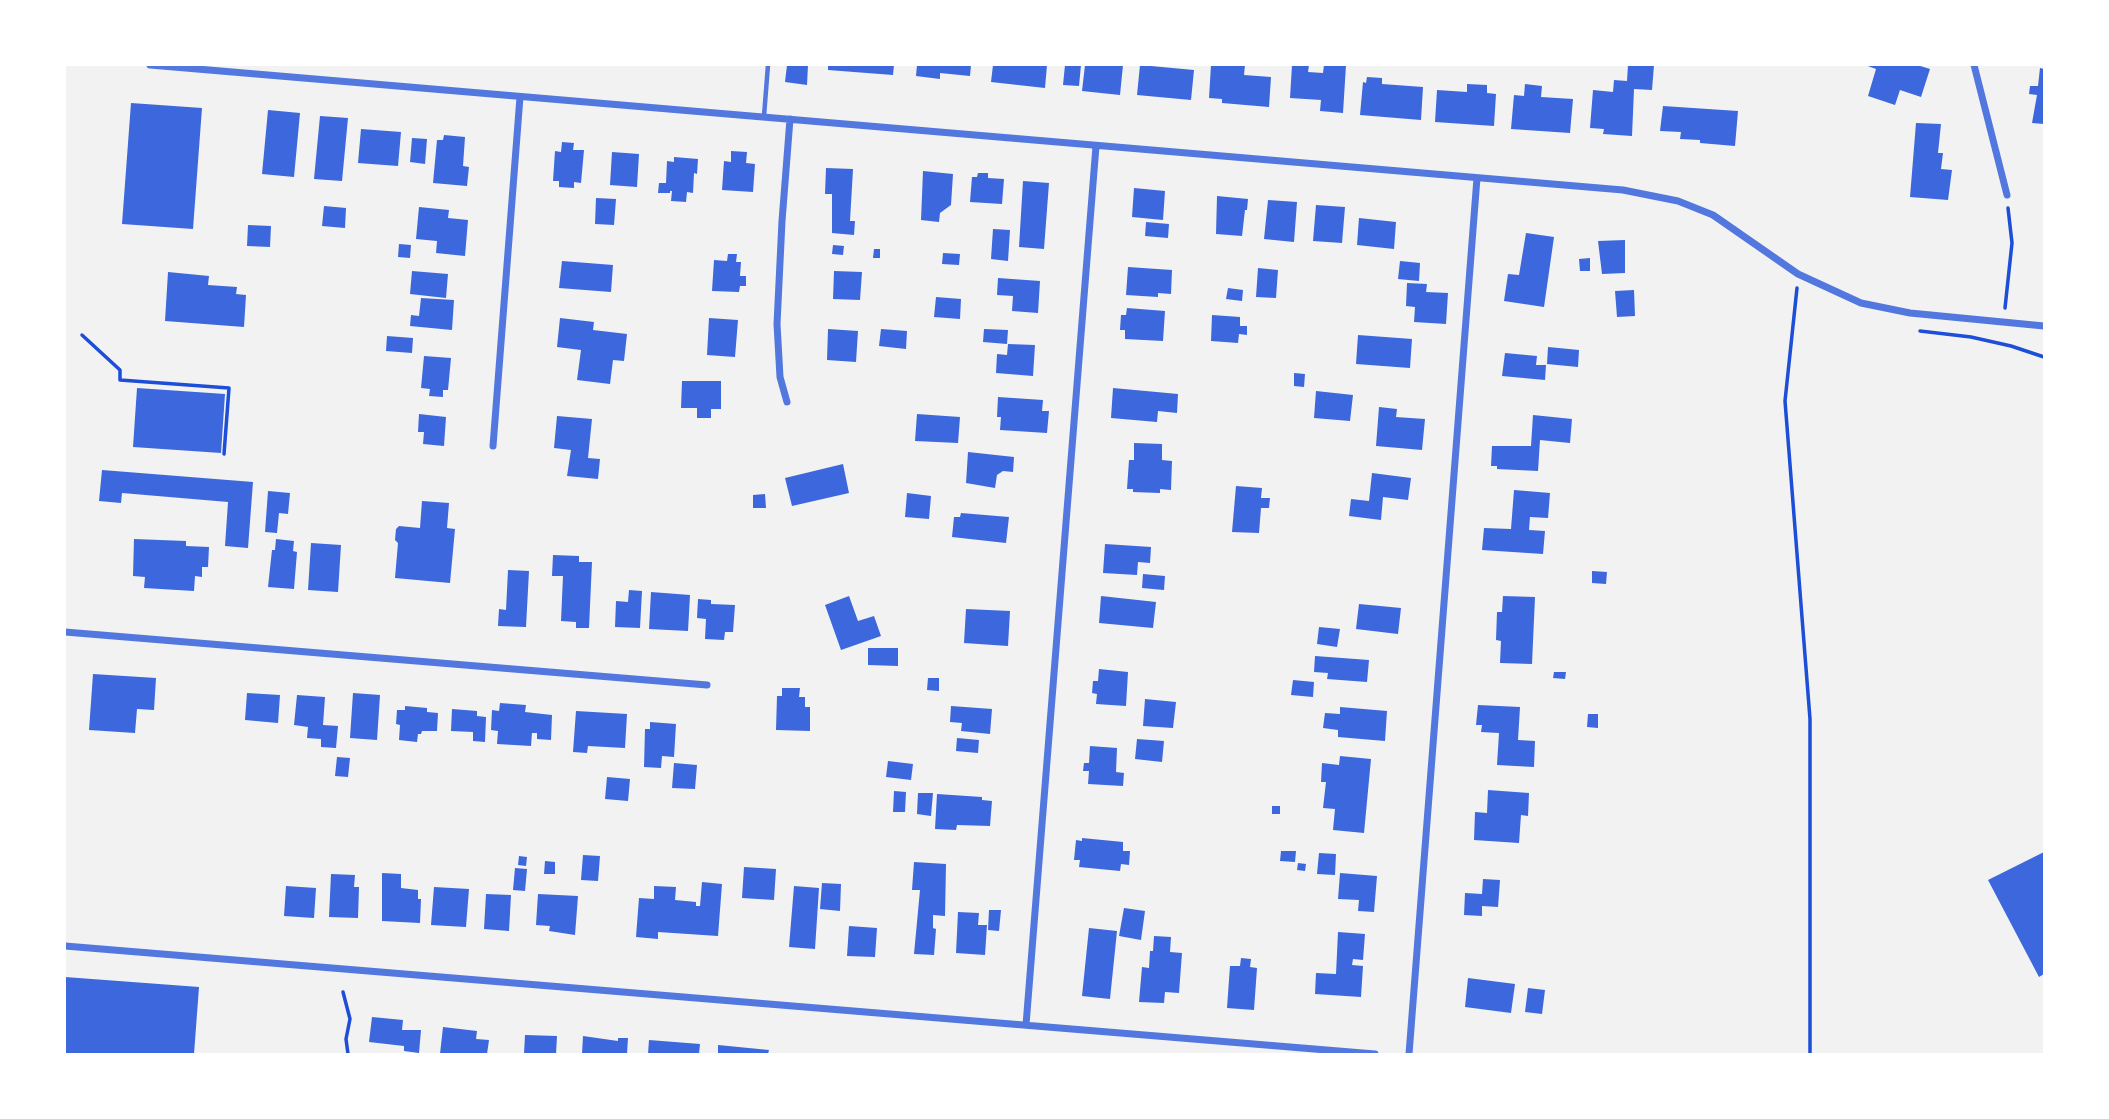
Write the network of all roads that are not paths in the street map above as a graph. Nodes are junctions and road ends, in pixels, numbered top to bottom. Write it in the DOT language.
graph roads {
  1 [pos="150,65"];
  2 [pos="768,65"];
  3 [pos="1975,65"];
  4 [pos="520,97"];
  5 [pos="764,117"];
  6 [pos="790,119"];
  7 [pos="1096,146"];
  8 [pos="1477,178"];
  9 [pos="2007,195"];
  10 [pos="2044,326"];
  11 [pos="787,402"];
  12 [pos="494,446"];
  13 [pos="65,632"];
  14 [pos="707,685"];
  15 [pos="65,946"];
  16 [pos="1026,1025"];
  17 [pos="1375,1054"];
  18 [pos="1409,1054"];
  1 -- 4 [label="street"];
  2 -- 5 [label="lane"];
  3 -- 9 [label="street"];
  4 -- 5 [label="street"];
  4 -- 12 [label="street"];
  5 -- 6 [label="street"];
  6 -- 7 [label="street"];
  6 -- 11 [label="street"];
  7 -- 8 [label="street"];
  7 -- 16 [label="street"];
  8 -- 10 [label="street"];
  8 -- 18 [label="street"];
  13 -- 14 [label="street"];
  15 -- 16 [label="street"];
  16 -- 17 [label="street"];
}
